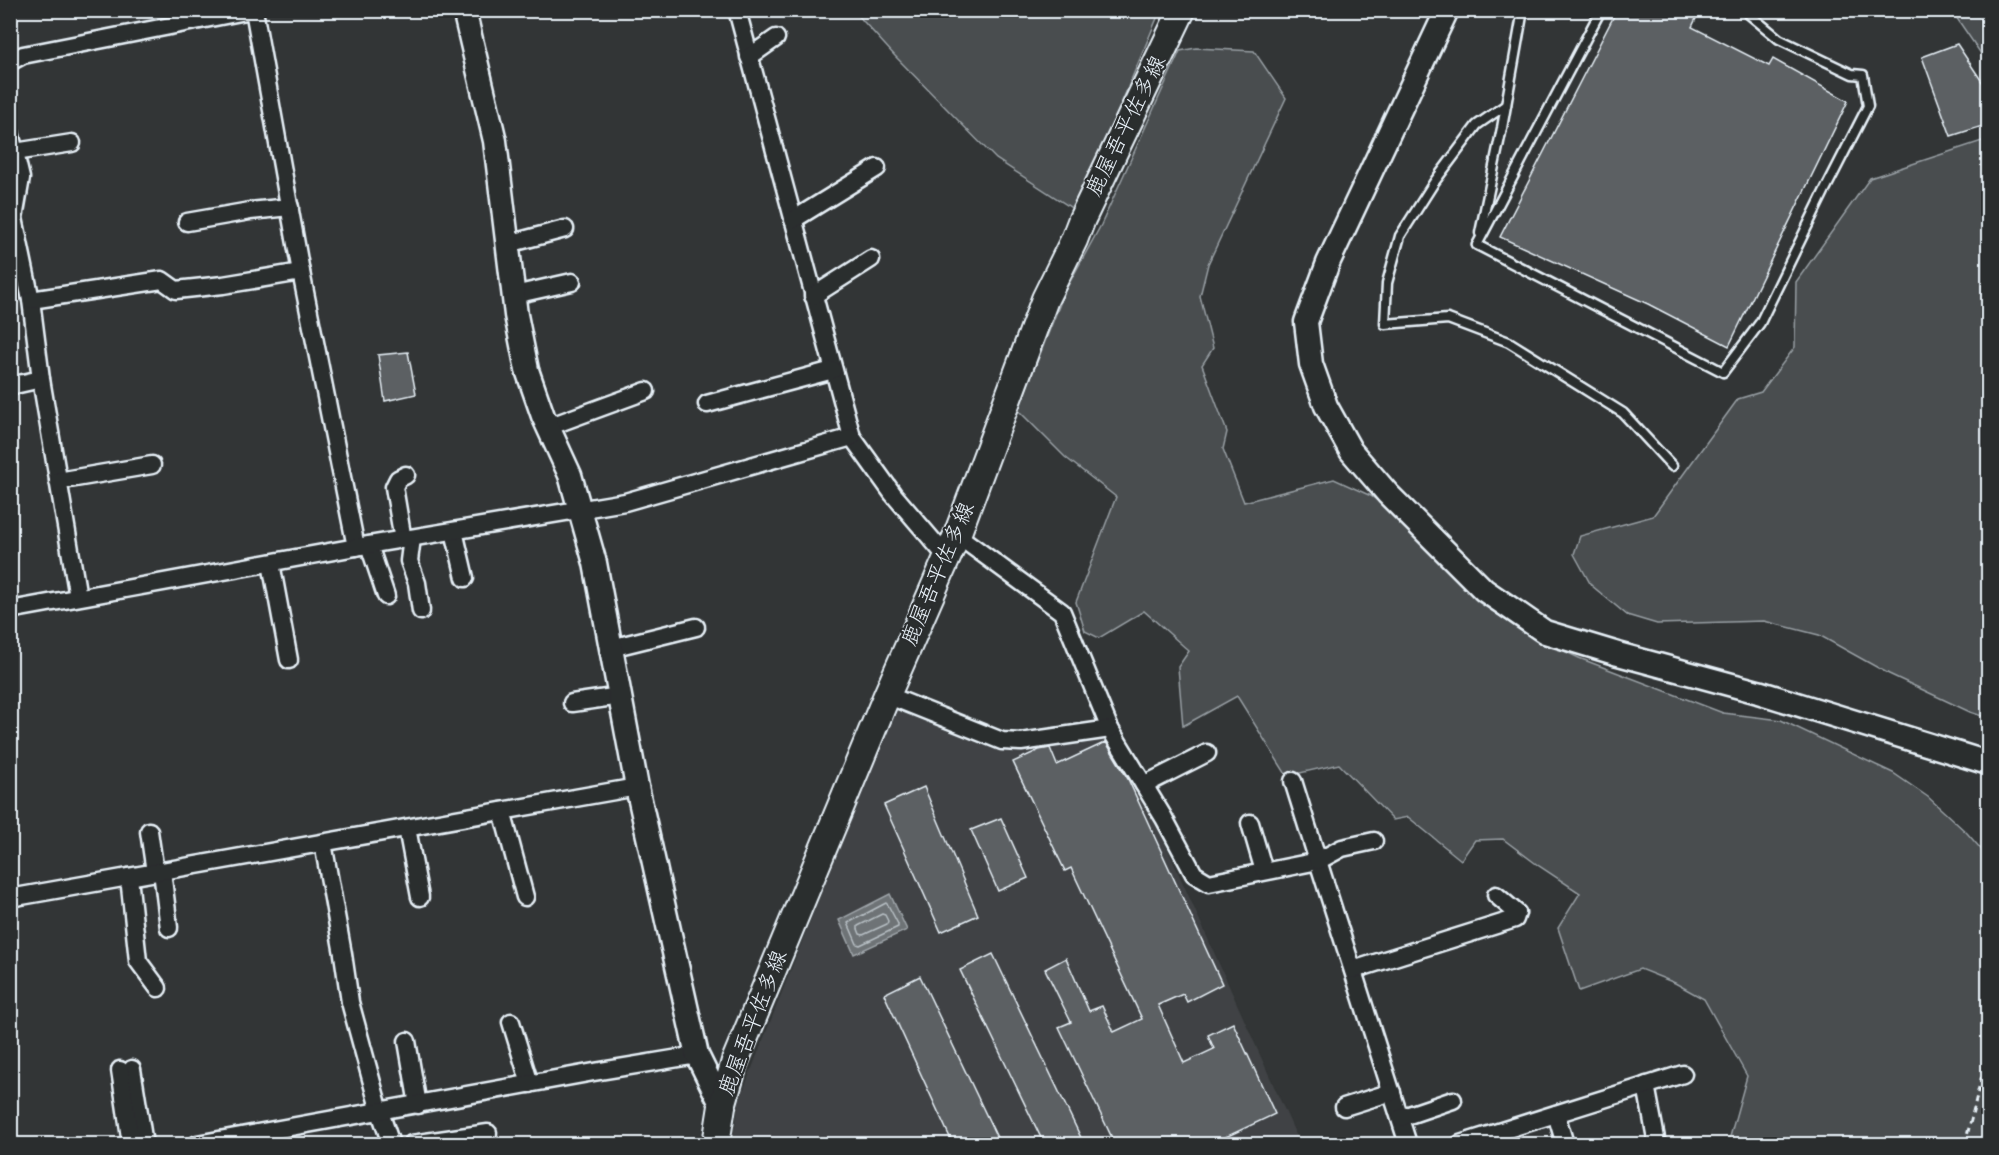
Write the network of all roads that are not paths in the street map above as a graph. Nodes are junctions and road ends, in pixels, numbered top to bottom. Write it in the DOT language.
graph roads {
  1 [pos="253,10"];
  2 [pos="464,10"];
  3 [pos="737,10"];
  4 [pos="1182,10"];
  5 [pos="1447,10"];
  6 [pos="1523,10"];
  7 [pos="1601,10"];
  8 [pos="1744,10"];
  9 [pos="776,38"];
  10 [pos="749,57"];
  11 [pos="10,62"];
  12 [pos="1506,105"];
  13 [pos="10,132"];
  14 [pos="72,142"];
  15 [pos="15,152"];
  16 [pos="877,168"];
  17 [pos="14,198"];
  18 [pos="290,207"];
  19 [pos="793,220"];
  20 [pos="187,222"];
  21 [pos="565,229"];
  22 [pos="508,244"];
  23 [pos="1477,245"];
  24 [pos="871,259"];
  25 [pos="301,272"];
  26 [pos="572,282"];
  27 [pos="514,295"];
  28 [pos="813,296"];
  29 [pos="31,300"];
  30 [pos="834,370"];
  31 [pos="41,379"];
  32 [pos="10,386"];
  33 [pos="646,391"];
  34 [pos="707,404"];
  35 [pos="548,426"];
  36 [pos="852,437"];
  37 [pos="152,465"];
  38 [pos="1672,465"];
  39 [pos="406,475"];
  40 [pos="58,481"];
  41 [pos="580,510"];
  42 [pos="454,531"];
  43 [pos="408,539"];
  44 [pos="362,546"];
  45 [pos="951,546"];
  46 [pos="271,563"];
  47 [pos="465,578"];
  48 [pos="386,596"];
  49 [pos="78,597"];
  50 [pos="10,610"];
  51 [pos="421,611"];
  52 [pos="696,627"];
  53 [pos="611,648"];
  54 [pos="289,660"];
  55 [pos="887,695"];
  56 [pos="620,696"];
  57 [pos="572,703"];
  58 [pos="1110,729"];
  59 [pos="1207,753"];
  60 [pos="1989,764"];
  61 [pos="1293,781"];
  62 [pos="1144,785"];
  63 [pos="637,787"];
  64 [pos="502,812"];
  65 [pos="1250,823"];
  66 [pos="407,828"];
  67 [pos="149,831"];
  68 [pos="1374,841"];
  69 [pos="323,843"];
  70 [pos="1318,861"];
  71 [pos="1264,871"];
  72 [pos="158,872"];
  73 [pos="129,877"];
  74 [pos="1496,895"];
  75 [pos="420,897"];
  76 [pos="525,897"];
  77 [pos="10,898"];
  78 [pos="169,928"];
  79 [pos="1353,970"];
  80 [pos="158,988"];
  81 [pos="511,1022"];
  82 [pos="407,1041"];
  83 [pos="697,1055"];
  84 [pos="1683,1074"];
  85 [pos="530,1084"];
  86 [pos="1646,1085"];
  87 [pos="1392,1092"];
  88 [pos="1454,1100"];
  89 [pos="418,1105"];
  90 [pos="722,1106"];
  91 [pos="1344,1107"];
  92 [pos="380,1112"];
  93 [pos="1556,1114"];
  94 [pos="1400,1118"];
  95 [pos="488,1133"];
  96 [pos="274,1138"];
  97 [pos="1497,1139"];
  98 [pos="131,1144"];
  99 [pos="144,1144"];
  100 [pos="197,1144"];
  101 [pos="391,1144"];
  102 [pos="412,1144"];
  103 [pos="716,1144"];
  104 [pos="1408,1144"];
  105 [pos="1460,1144"];
  106 [pos="1565,1144"];
  107 [pos="1657,1144"];
  1 -- 11 [label="street"];
  1 -- 18 [label="street"];
  2 -- 22 [label="street"];
  3 -- 10 [label="street"];
  4 -- 45 [label="main road, 鹿屋吾平佐多線"];
  5 -- 60 [label="street"];
  6 -- 12 [label="lane"];
  7 -- 23 [label="lane"];
  8 -- 23 [label="lane"];
  9 -- 10 [label="street"];
  10 -- 19 [label="street"];
  12 -- 23 [label="lane"];
  12 -- 38 [label="lane"];
  13 -- 15 [label="street"];
  14 -- 15 [label="street"];
  15 -- 17 [label="street"];
  16 -- 19 [label="street"];
  17 -- 29 [label="street"];
  18 -- 20 [label="street"];
  18 -- 25 [label="street"];
  19 -- 28 [label="street"];
  21 -- 22 [label="street"];
  22 -- 27 [label="street"];
  24 -- 28 [label="street"];
  25 -- 29 [label="street"];
  25 -- 44 [label="street"];
  26 -- 27 [label="street"];
  27 -- 35 [label="street"];
  28 -- 30 [label="street"];
  29 -- 31 [label="street"];
  30 -- 34 [label="street"];
  30 -- 36 [label="street"];
  31 -- 32 [label="street"];
  31 -- 40 [label="street"];
  33 -- 35 [label="street"];
  35 -- 41 [label="street"];
  36 -- 41 [label="street"];
  36 -- 45 [label="street"];
  37 -- 40 [label="street"];
  39 -- 43 [label="street"];
  40 -- 49 [label="street"];
  41 -- 42 [label="street"];
  41 -- 53 [label="street"];
  42 -- 43 [label="street"];
  42 -- 47 [label="street"];
  43 -- 44 [label="street"];
  43 -- 51 [label="street"];
  44 -- 46 [label="street"];
  44 -- 48 [label="street"];
  45 -- 55 [label="main road, 鹿屋吾平佐多線"];
  45 -- 58 [label="street"];
  46 -- 49 [label="street"];
  46 -- 54 [label="street"];
  49 -- 50 [label="street"];
  52 -- 53 [label="street"];
  53 -- 56 [label="street"];
  55 -- 58 [label="street"];
  55 -- 90 [label="main road, 鹿屋吾平佐多線"];
  56 -- 57 [label="street"];
  56 -- 63 [label="street"];
  58 -- 62 [label="street"];
  59 -- 62 [label="street"];
  61 -- 70 [label="street"];
  62 -- 71 [label="street"];
  63 -- 64 [label="street"];
  63 -- 83 [label="street"];
  64 -- 66 [label="street"];
  64 -- 76 [label="street"];
  65 -- 71 [label="street"];
  66 -- 69 [label="street"];
  66 -- 75 [label="street"];
  67 -- 72 [label="street"];
  68 -- 70 [label="street"];
  69 -- 72 [label="street"];
  69 -- 92 [label="street"];
  70 -- 71 [label="street"];
  70 -- 79 [label="street"];
  72 -- 73 [label="street"];
  72 -- 78 [label="street"];
  73 -- 77 [label="street"];
  73 -- 80 [label="street"];
  74 -- 79 [label="street"];
  79 -- 87 [label="street"];
  81 -- 85 [label="street"];
  82 -- 89 [label="street"];
  83 -- 85 [label="street"];
  83 -- 90 [label="street"];
  84 -- 86 [label="street"];
  85 -- 89 [label="street"];
  86 -- 93 [label="street"];
  86 -- 107 [label="street"];
  87 -- 91 [label="street"];
  87 -- 94 [label="street"];
  88 -- 94 [label="street"];
  89 -- 92 [label="street"];
  90 -- 103 [label="main road, 鹿屋吾平佐多線"];
  92 -- 96 [label="street"];
  92 -- 101 [label="street"];
  93 -- 97 [label="street"];
  93 -- 106 [label="street"];
  94 -- 104 [label="street"];
  95 -- 102 [label="street"];
  96 -- 100 [label="street"];
  97 -- 105 [label="street"];
  98 -- 99 [label="street"];
}
